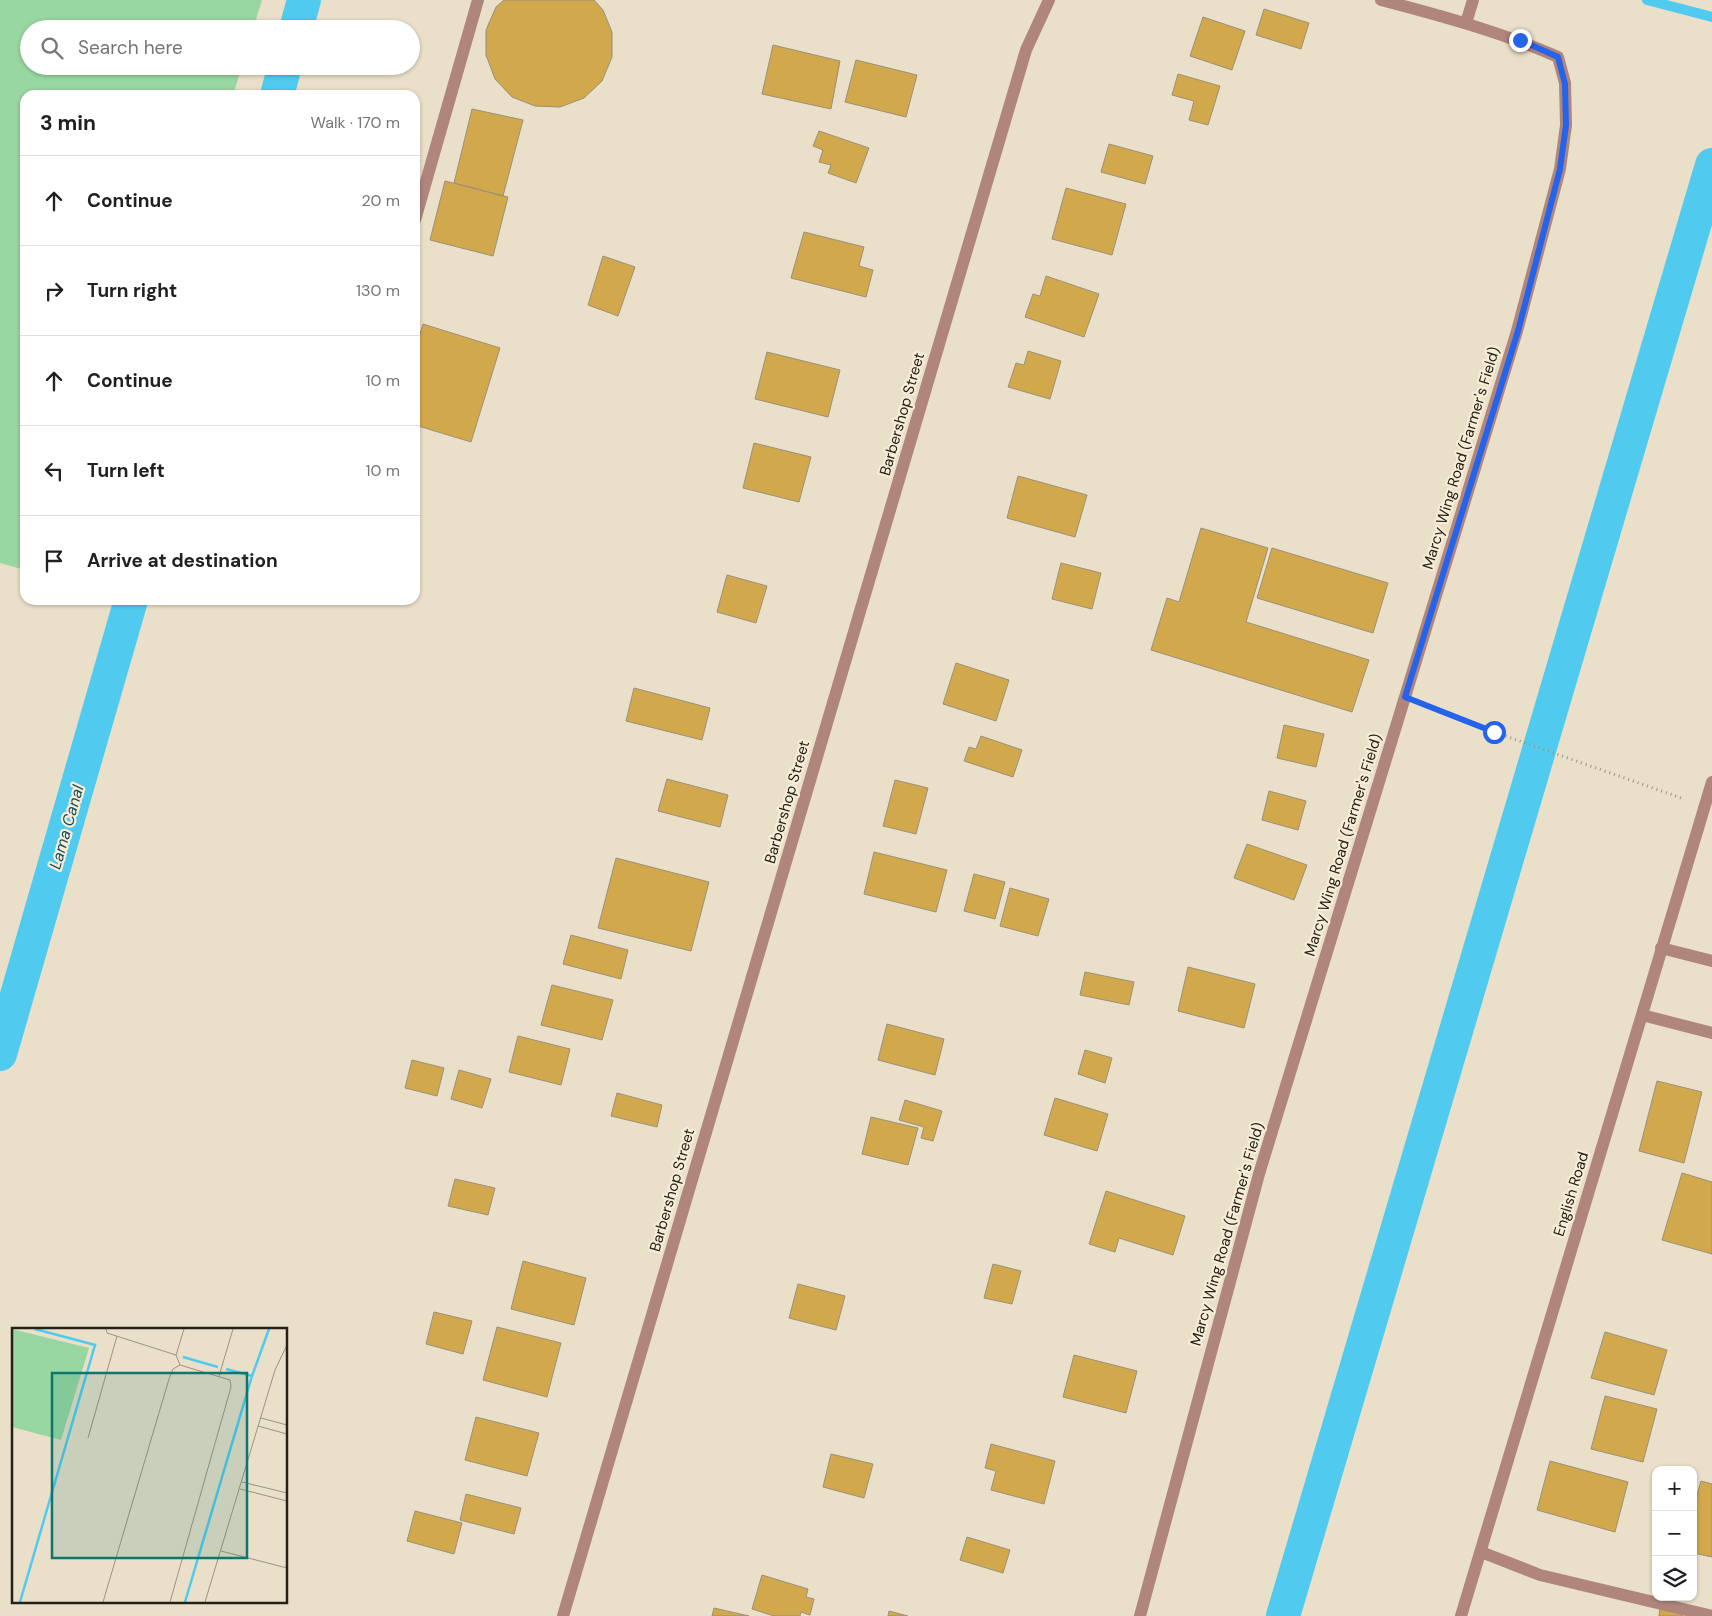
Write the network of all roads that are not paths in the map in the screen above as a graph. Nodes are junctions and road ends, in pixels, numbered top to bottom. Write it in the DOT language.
graph roads {
  1 [pos="478,0"];
  2 [pos="1049,0"];
  3 [pos="1381,0"];
  4 [pos="1473,0"];
  5 [pos="1466,23"];
  6 [pos="420,203"];
  7 [pos="1712,782"];
  8 [pos="1661,948"];
  9 [pos="1712,961"];
  10 [pos="1642,1015"];
  11 [pos="1712,1033"];
  12 [pos="1481,1552"];
  13 [pos="563,1616"];
  14 [pos="1140,1616"];
  15 [pos="1461,1616"];
  16 [pos="1712,1616"];
  1 -- 6 [label="street"];
  2 -- 13 [label="street, Barbershop Street"];
  3 -- 5 [label="street"];
  4 -- 5 [label="street"];
  5 -- 14 [label="street, Marcy Wing Road (Farmer's Field)"];
  7 -- 8 [label="street, English Road"];
  8 -- 9 [label="street"];
  8 -- 10 [label="street, English Road"];
  10 -- 11 [label="street"];
  10 -- 12 [label="street, English Road"];
  12 -- 15 [label="street, English Road"];
  12 -- 16 [label="street"];
}
